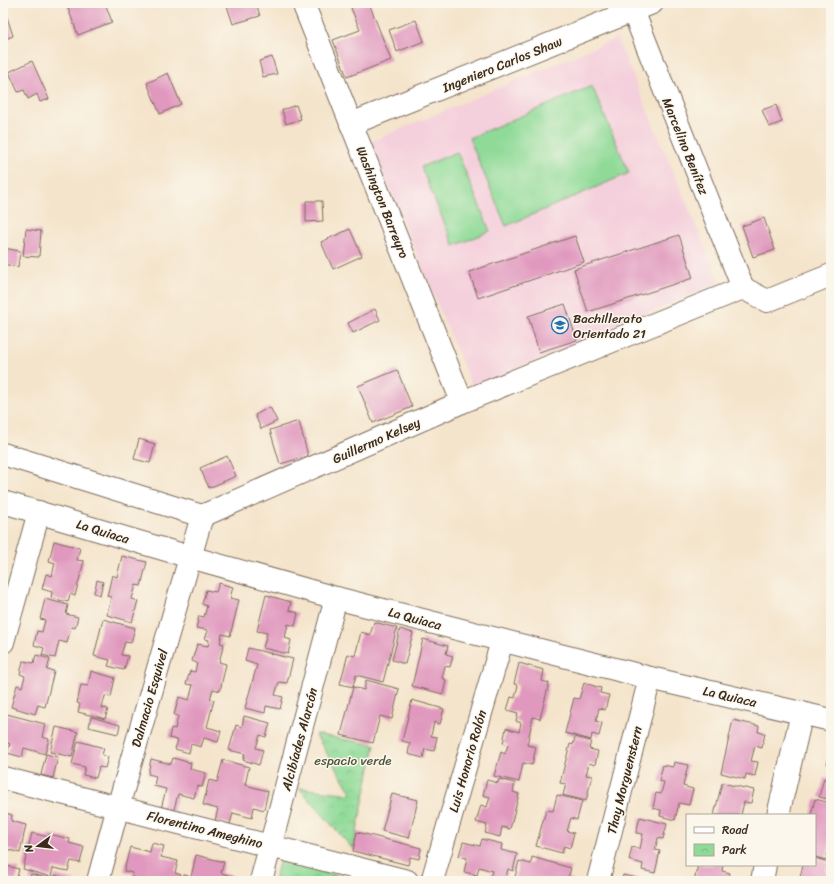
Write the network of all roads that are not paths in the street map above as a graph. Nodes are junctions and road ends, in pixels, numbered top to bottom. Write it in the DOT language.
graph roads {
  1 [pos="304,3"];
  2 [pos="638,6"];
  3 [pos="351,124"];
  4 [pos="831,275"];
  5 [pos="743,288"];
  6 [pos="462,402"];
  7 [pos="3,454"];
  8 [pos="3,502"];
  9 [pos="39,512"];
  10 [pos="202,516"];
  11 [pos="190,557"];
  12 [pos="336,598"];
  13 [pos="502,641"];
  14 [pos="3,642"];
  15 [pos="650,678"];
  16 [pos="802,713"];
  17 [pos="831,720"];
  18 [pos="3,778"];
  19 [pos="118,807"];
  20 [pos="778,814"];
  21 [pos="271,846"];
  22 [pos="766,866"];
  23 [pos="98,881"];
  24 [pos="261,881"];
  25 [pos="407,881"];
  26 [pos="432,881"];
  27 [pos="598,881"];
  28 [pos="762,881"];
  1 -- 3 [label="street, Washington Barreyro"];
  2 -- 3 [label="street, Ingeniero Carlos Shaw"];
  2 -- 5 [label="street, Marcelino Benítez"];
  3 -- 6 [label="street, Washington Barreyro"];
  4 -- 5 [label="street"];
  5 -- 6 [label="street, Guillermo Kelsey"];
  6 -- 10 [label="street, Guillermo Kelsey"];
  7 -- 10 [label="street"];
  8 -- 9 [label="street, La Quiaca"];
  9 -- 11 [label="street, La Quiaca"];
  9 -- 14 [label="street"];
  10 -- 11 [label="street, Dalmacio Esquivel"];
  11 -- 12 [label="street, La Quiaca"];
  11 -- 19 [label="street, Dalmacio Esquivel"];
  12 -- 13 [label="street, La Quiaca"];
  12 -- 21 [label="street, Alcibíades Alarcón"];
  13 -- 15 [label="street, La Quiaca"];
  13 -- 26 [label="street, Luis Honorio Rolón"];
  15 -- 16 [label="street, La Quiaca"];
  15 -- 27 [label="street, Thay Morguenstern"];
  16 -- 17 [label="street, La Quiaca"];
  16 -- 20 [label="street"];
  18 -- 19 [label="street, Florentino Ameghino"];
  19 -- 21 [label="street, Florentino Ameghino"];
  19 -- 23 [label="street, Dalmacio Esquivel"];
  21 -- 24 [label="street, Alcibíades Alarcón"];
  21 -- 25 [label="street, Florentino Ameghino"];
  22 -- 28 [label="street"];
}
